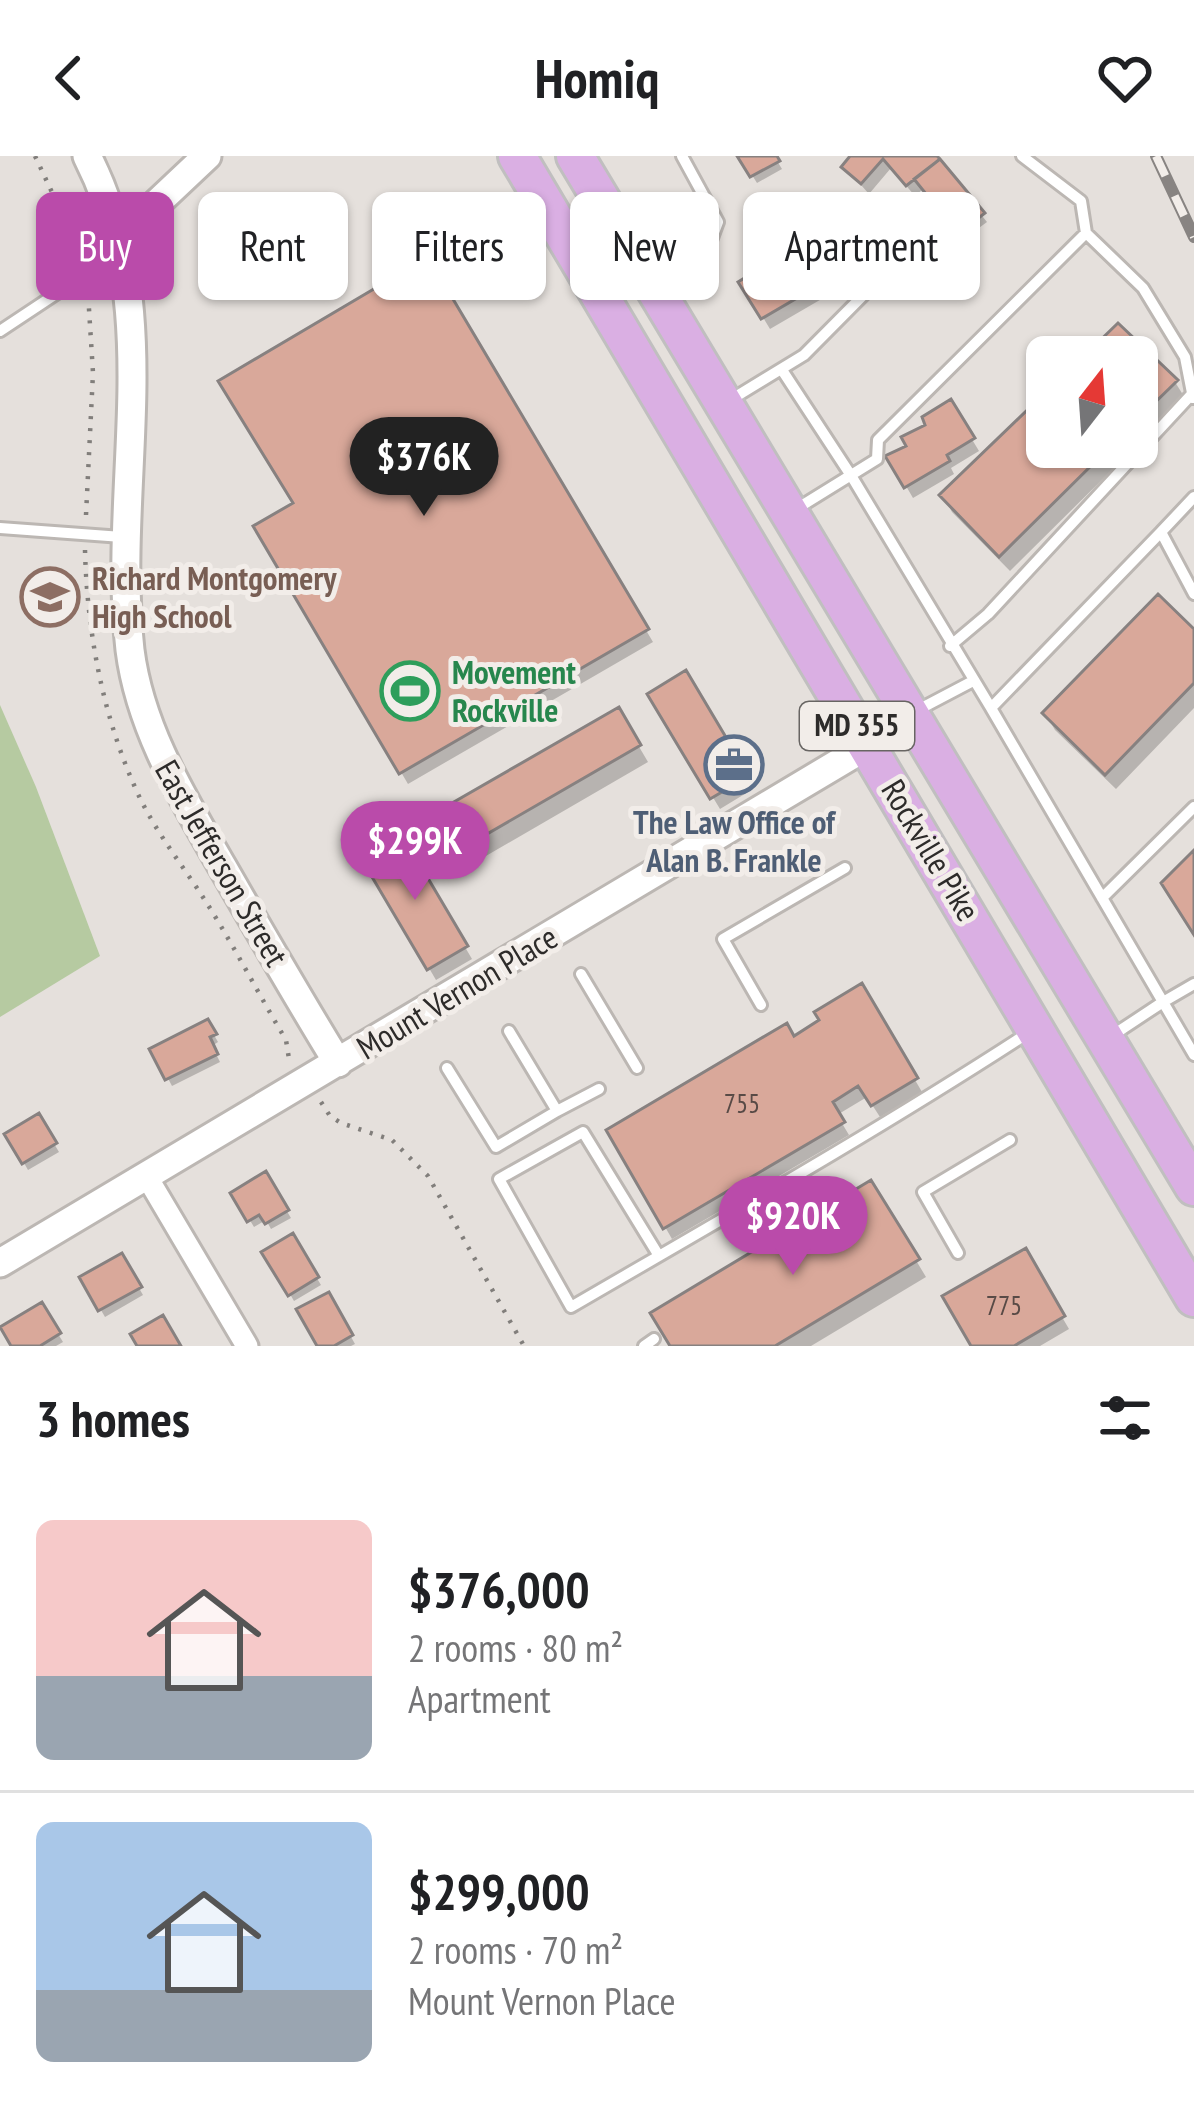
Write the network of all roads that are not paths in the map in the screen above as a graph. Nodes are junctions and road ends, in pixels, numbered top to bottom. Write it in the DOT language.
graph roads {
  1 [pos="87,156"];
  2 [pos="207,156"];
  3 [pos="517,156"];
  4 [pos="682,156"];
  5 [pos="1022,156"];
  6 [pos="583,160"];
  7 [pos="102,192"];
  8 [pos="169,192"];
  9 [pos="601,192"];
  10 [pos="702,192"];
  11 [pos="1086,232"];
  12 [pos="47,300"];
  13 [pos="127,300"];
  14 [pos="662,300"];
  15 [pos="858,300"];
  16 [pos="0,331"];
  17 [pos="782,370"];
  18 [pos="1193,397"];
  19 [pos="724,404"];
  20 [pos="852,477"];
  21 [pos="1194,497"];
  22 [pos="790,512"];
  23 [pos="0,528"];
  24 [pos="1161,532"];
  25 [pos="128,537"];
  26 [pos="1194,594"];
  27 [pos="950,646"];
  28 [pos="973,681"];
  29 [pos="991,708"];
  30 [pos="912,716"];
  31 [pos="869,745"];
  32 [pos="1194,807"];
  33 [pos="845,868"];
  34 [pos="1102,898"];
  35 [pos="581,974"];
  36 [pos="1194,984"];
  37 [pos="1163,1002"];
  38 [pos="760,1005"];
  39 [pos="1036,1028"];
  40 [pos="509,1030"];
  41 [pos="1106,1039"];
  42 [pos="1194,1055"];
  43 [pos="338,1063"];
  44 [pos="447,1067"];
  45 [pos="637,1069"];
  46 [pos="599,1089"];
  47 [pos="557,1112"];
  48 [pos="1010,1140"];
  49 [pos="147,1177"];
  50 [pos="1194,1187"];
  51 [pos="958,1253"];
  52 [pos="659,1256"];
  53 [pos="0,1263"];
  54 [pos="1194,1298"];
  55 [pos="247,1346"];
  1 -- 7 [label="street, East Jefferson Street"];
  2 -- 8 [label="street"];
  3 -- 31 [label="main road, Rockville Pike / MD 355"];
  4 -- 10 [label="lane"];
  5 -- 11 [label="lane"];
  6 -- 9 [label="main road, Rockville Pike / MD 355"];
  11 -- 18 [label="lane"];
  11 -- 20 [label="lane"];
  12 -- 16 [label="lane"];
  13 -- 25 [label="street, East Jefferson Street"];
  14 -- 19 [label="main road, Rockville Pike / MD 355"];
  15 -- 17 [label="lane"];
  17 -- 19 [label="lane"];
  17 -- 20 [label="lane"];
  18 -- 27 [label="lane"];
  19 -- 22 [label="main road, Rockville Pike / MD 355"];
  20 -- 22 [label="lane"];
  20 -- 27 [label="lane"];
  21 -- 24 [label="lane"];
  22 -- 30 [label="main road, Rockville Pike / MD 355"];
  23 -- 25 [label="lane"];
  24 -- 26 [label="lane"];
  24 -- 29 [label="lane"];
  25 -- 43 [label="street, East Jefferson Street"];
  27 -- 28 [label="lane"];
  28 -- 29 [label="lane"];
  28 -- 30 [label="lane"];
  29 -- 34 [label="lane"];
  30 -- 31 [label="street, Mount Vernon Place"];
  30 -- 41 [label="main road, Rockville Pike / MD 355"];
  31 -- 39 [label="main road, Rockville Pike / MD 355"];
  31 -- 43 [label="street, Mount Vernon Place"];
  32 -- 34 [label="lane"];
  33 -- 38 [label="lane"];
  34 -- 37 [label="lane"];
  35 -- 45 [label="lane"];
  36 -- 37 [label="lane"];
  37 -- 41 [label="lane"];
  37 -- 42 [label="lane"];
  39 -- 52 [label="lane"];
  39 -- 54 [label="main road, Rockville Pike / MD 355"];
  40 -- 47 [label="lane"];
  41 -- 50 [label="main road, Rockville Pike / MD 355"];
  43 -- 49 [label="street, Mount Vernon Place"];
  44 -- 47 [label="lane"];
  46 -- 47 [label="lane"];
  48 -- 51 [label="lane"];
  49 -- 53 [label="street, Mount Vernon Place"];
  49 -- 55 [label="street"];
  52 -- 52 [label="lane"];
}
